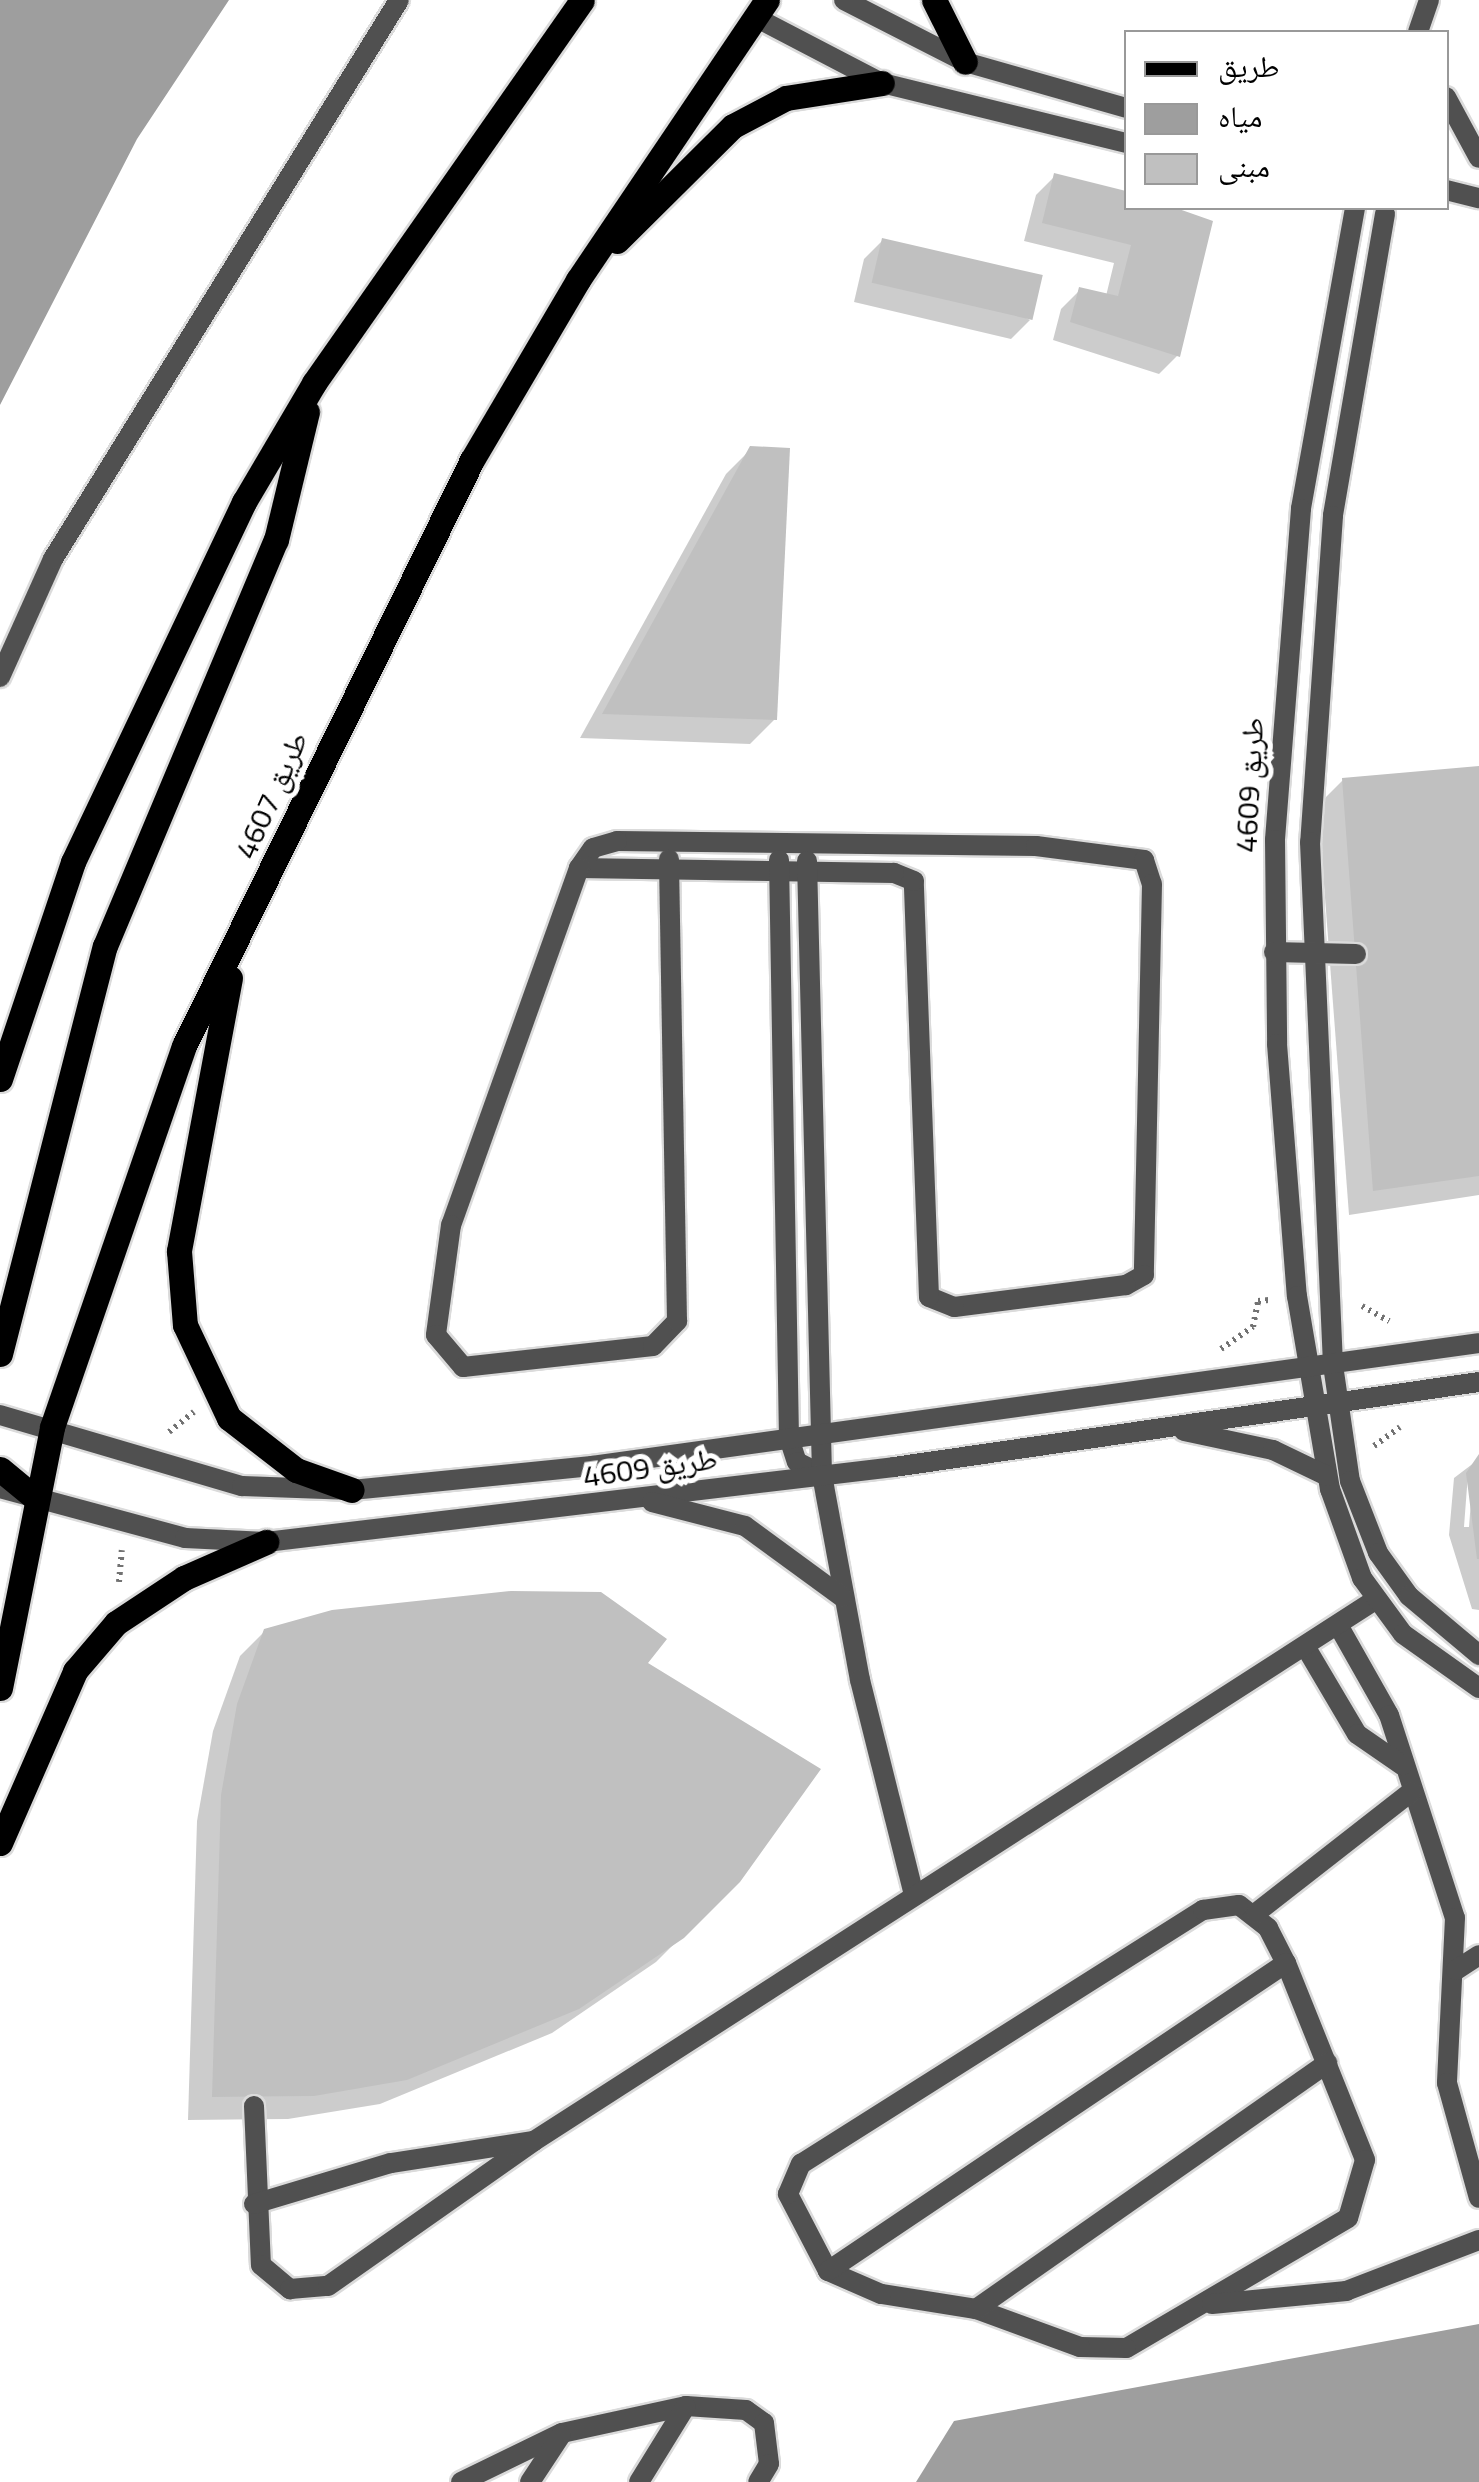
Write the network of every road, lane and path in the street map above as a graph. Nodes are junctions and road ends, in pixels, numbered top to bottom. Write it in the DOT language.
graph roads {
  1 [pos="399,0"];
  2 [pos="582,0"];
  3 [pos="844,0"];
  4 [pos="934,0"];
  5 [pos="1428,5"];
  6 [pos="754,6"];
  7 [pos="1419,30"];
  8 [pos="1432,30"];
  9 [pos="966,62"];
  10 [pos="882,83"];
  11 [pos="1449,103"];
  12 [pos="1124,107"];
  13 [pos="1124,143"];
  14 [pos="1479,158"];
  15 [pos="1449,191"];
  16 [pos="1479,198"];
  17 [pos="1355,210"];
  18 [pos="1393,211"];
  19 [pos="578,280"];
  20 [pos="314,383"];
  21 [pos="0,677"];
  22 [pos="668,842"];
  23 [pos="779,843"];
  24 [pos="806,844"];
  25 [pos="579,868"];
  26 [pos="670,868"];
  27 [pos="779,871"];
  28 [pos="807,871"];
  29 [pos="1274,952"];
  30 [pos="1356,954"];
  31 [pos="1310,955"];
  32 [pos="233,962"];
  33 [pos="0,1079"];
  34 [pos="1330,1291"];
  35 [pos="1297,1296"];
  36 [pos="1479,1342"];
  37 [pos="0,1354"];
  38 [pos="1420,1354"];
  39 [pos="1333,1366"];
  40 [pos="1304,1370"];
  41 [pos="1227,1380"];
  42 [pos="1479,1382"];
  43 [pos="1425,1390"];
  44 [pos="1338,1403"];
  45 [pos="1312,1406"];
  46 [pos="0,1415"];
  47 [pos="52,1428"];
  48 [pos="1167,1428"];
  49 [pos="820,1436"];
  50 [pos="789,1438"];
  51 [pos="0,1469"];
  52 [pos="822,1475"];
  53 [pos="1327,1476"];
  54 [pos="1350,1481"];
  55 [pos="0,1488"];
  56 [pos="352,1490"];
  57 [pos="35,1498"];
  58 [pos="635,1500"];
  59 [pos="266,1542"];
  60 [pos="842,1597"];
  61 [pos="1375,1600"];
  62 [pos="1338,1624"];
  63 [pos="1305,1646"];
  64 [pos="1479,1655"];
  65 [pos="0,1688"];
  66 [pos="1479,1688"];
  67 [pos="1402,1766"];
  68 [pos="1412,1792"];
  69 [pos="0,1843"];
  70 [pos="914,1895"];
  71 [pos="1256,1913"];
  72 [pos="1479,1955"];
  73 [pos="1286,1963"];
  74 [pos="1456,1970"];
  75 [pos="1327,2063"];
  76 [pos="254,2106"];
  77 [pos="534,2141"];
  78 [pos="1474,2170"];
  79 [pos="1479,2198"];
  80 [pos="254,2204"];
  81 [pos="1479,2240"];
  82 [pos="828,2271"];
  83 [pos="1211,2304"];
  84 [pos="976,2308"];
  85 [pos="686,2406"];
  86 [pos="562,2433"];
  87 [pos="461,2482"];
  88 [pos="530,2482"];
  89 [pos="639,2482"];
  90 [pos="758,2482"];
  1 -- 21 [label="street"];
  2 -- 20 [label="main road"];
  3 -- 9 [label="street"];
  4 -- 9 [label="main road"];
  5 -- 7 [label="street"];
  5 -- 8 [label="street"];
  6 -- 10 [label="street"];
  6 -- 19 [label="main road, طريق 4607"];
  9 -- 12 [label="street"];
  10 -- 13 [label="street"];
  10 -- 19 [label="main road"];
  11 -- 14 [label="street"];
  15 -- 16 [label="street"];
  17 -- 29 [label="street, طريق 4609"];
  18 -- 31 [label="street"];
  19 -- 32 [label="main road, طريق 4607"];
  20 -- 33 [label="main road"];
  20 -- 37 [label="main road"];
  22 -- 23 [label="street"];
  22 -- 25 [label="street"];
  22 -- 26 [label="street"];
  23 -- 24 [label="street"];
  23 -- 27 [label="street"];
  24 -- 28 [label="street"];
  24 -- 28 [label="street"];
  25 -- 26 [label="street"];
  25 -- 26 [label="street"];
  26 -- 27 [label="street"];
  27 -- 28 [label="street"];
  27 -- 50 [label="street"];
  28 -- 49 [label="street"];
  29 -- 31 [label="street"];
  29 -- 35 [label="street, طريق 4609"];
  30 -- 31 [label="street"];
  31 -- 34 [label="street"];
  32 -- 47 [label="main road, طريق 4607"];
  32 -- 56 [label="main road"];
  34 -- 38 [label="path"];
  34 -- 39 [label="street"];
  35 -- 40 [label="street, طريق 4609"];
  35 -- 41 [label="path"];
  36 -- 38 [label="street, طريق 4609"];
  38 -- 39 [label="street, طريق 4609"];
  39 -- 40 [label="street, طريق 4609"];
  39 -- 44 [label="street"];
  40 -- 41 [label="street, طريق 4609"];
  40 -- 45 [label="street, طريق 4609"];
  41 -- 49 [label="street, طريق 4609"];
  42 -- 43 [label="street, طريق 4609"];
  43 -- 44 [label="street, طريق 4609"];
  43 -- 54 [label="path"];
  44 -- 45 [label="street, طريق 4609"];
  44 -- 54 [label="street"];
  45 -- 48 [label="street, طريق 4609"];
  45 -- 53 [label="street, طريق 4609"];
  46 -- 47 [label="street, طريق 4609"];
  47 -- 56 [label="street, طريق 4609"];
  47 -- 57 [label="main road, طريق 4607"];
  48 -- 52 [label="street, طريق 4609"];
  48 -- 53 [label="street"];
  49 -- 50 [label="street, طريق 4609"];
  49 -- 52 [label="street"];
  50 -- 52 [label="street"];
  50 -- 56 [label="street, طريق 4609"];
  51 -- 57 [label="main road"];
  52 -- 58 [label="street, طريق 4609"];
  52 -- 60 [label="street"];
  53 -- 61 [label="street, طريق 4609"];
  54 -- 64 [label="street"];
  55 -- 57 [label="street, طريق 4609"];
  57 -- 59 [label="street, طريق 4609"];
  57 -- 65 [label="main road, طريق 4607"];
  58 -- 59 [label="street, طريق 4609"];
  58 -- 60 [label="street"];
  59 -- 69 [label="main road"];
  60 -- 70 [label="street"];
  61 -- 62 [label="street"];
  61 -- 66 [label="street, طريق 4609"];
  62 -- 63 [label="street"];
  62 -- 67 [label="street"];
  63 -- 67 [label="street"];
  63 -- 70 [label="street"];
  67 -- 68 [label="street"];
  68 -- 71 [label="street"];
  68 -- 74 [label="street"];
  70 -- 77 [label="street"];
  71 -- 73 [label="street"];
  71 -- 82 [label="street"];
  72 -- 74 [label="street"];
  73 -- 75 [label="street"];
  73 -- 82 [label="street"];
  74 -- 78 [label="street"];
  75 -- 83 [label="street"];
  75 -- 84 [label="street"];
  76 -- 80 [label="street"];
  77 -- 80 [label="street"];
  77 -- 80 [label="street"];
  78 -- 79 [label="street"];
  81 -- 83 [label="street"];
  82 -- 84 [label="street"];
  83 -- 84 [label="street"];
  85 -- 86 [label="street"];
  85 -- 89 [label="street"];
  85 -- 90 [label="street"];
  86 -- 87 [label="street"];
  86 -- 88 [label="street"];
}
